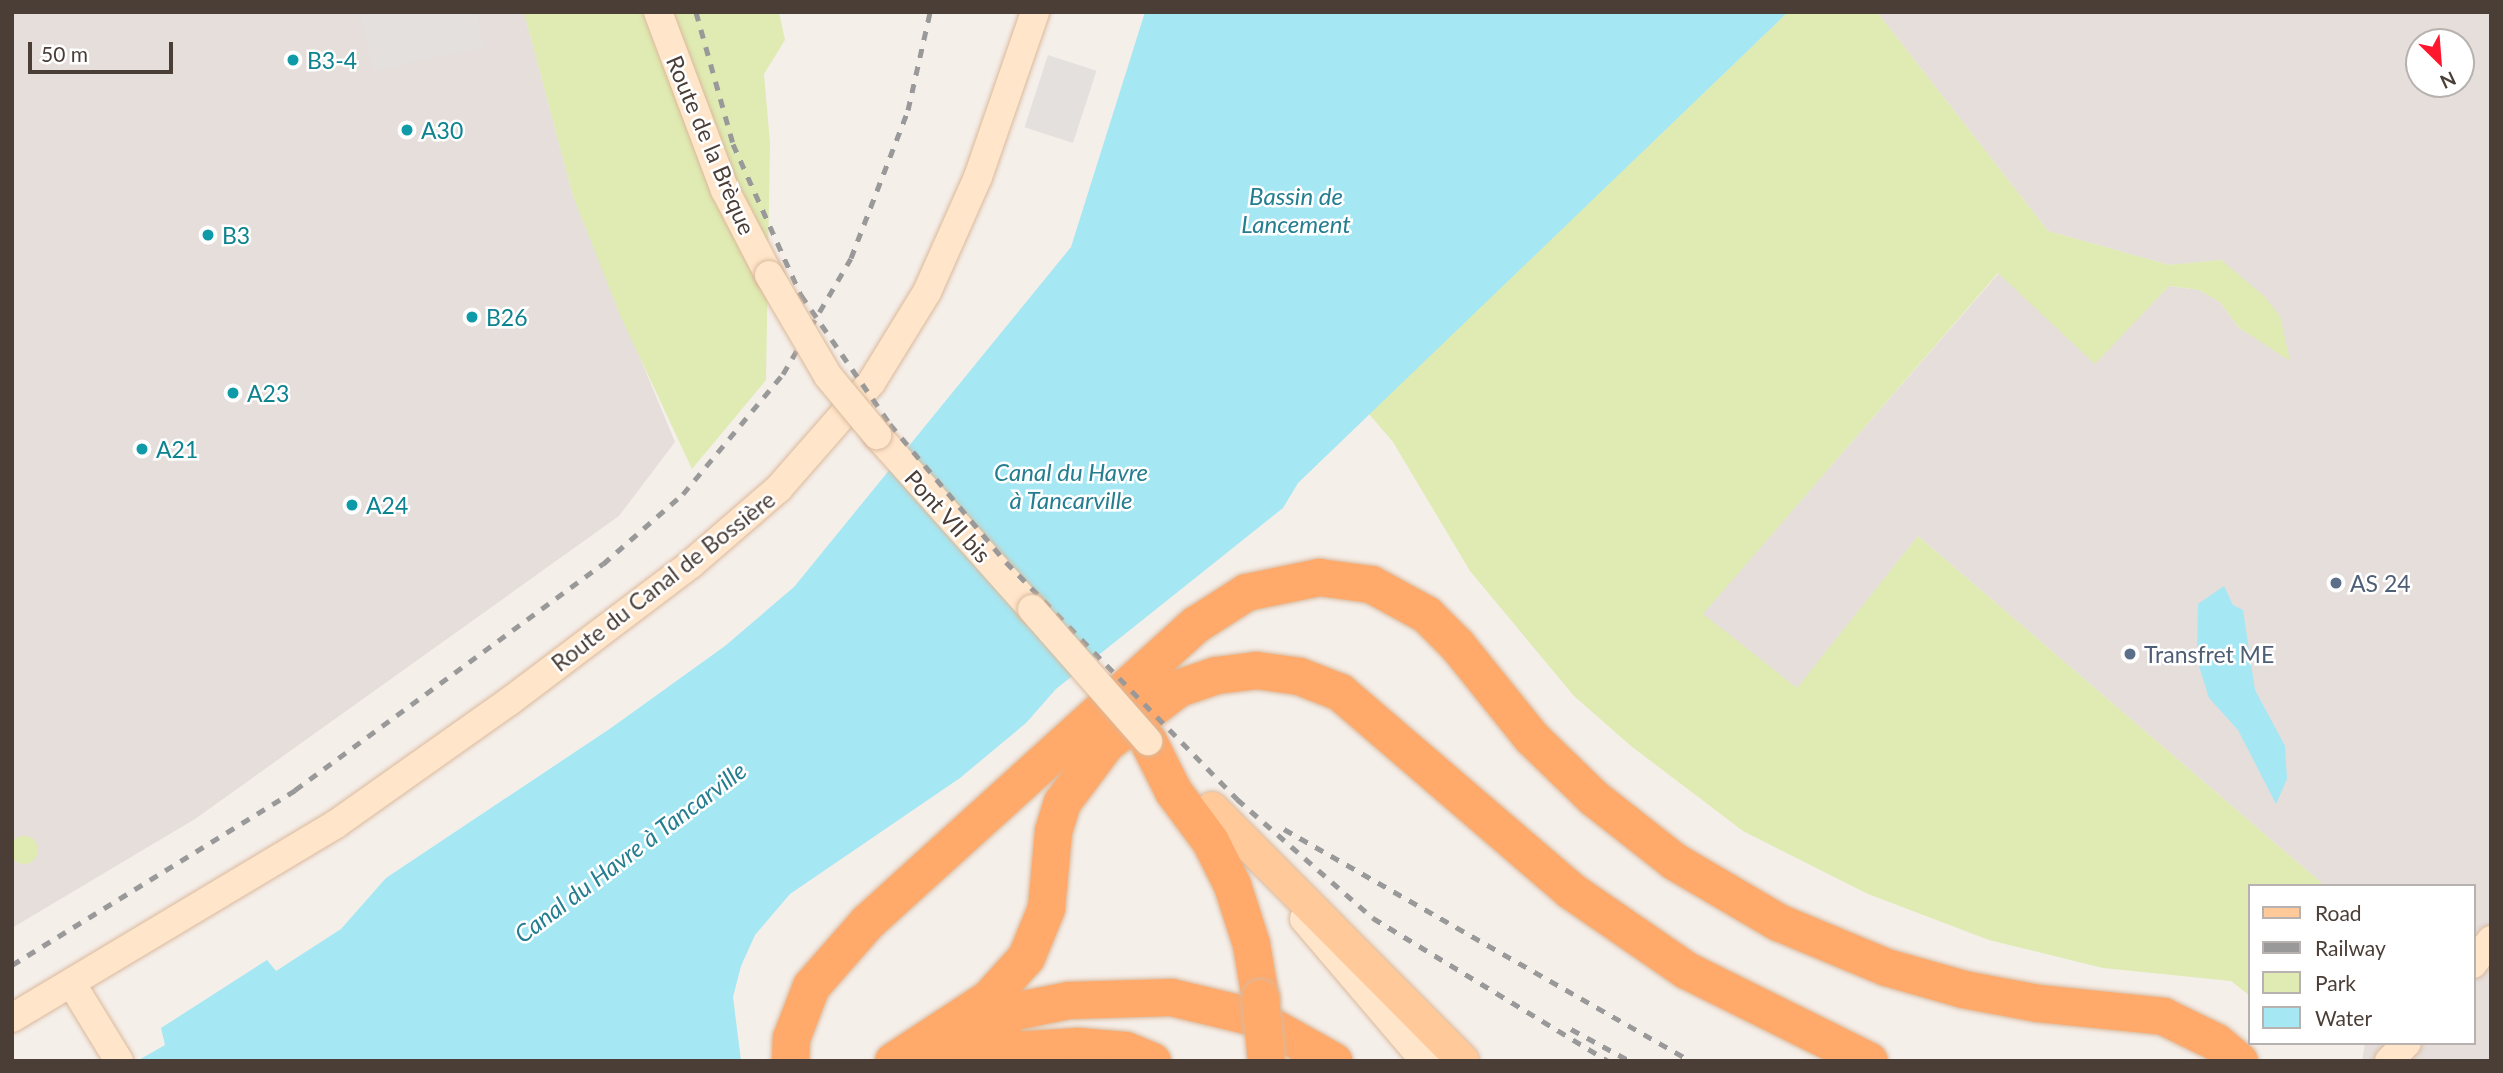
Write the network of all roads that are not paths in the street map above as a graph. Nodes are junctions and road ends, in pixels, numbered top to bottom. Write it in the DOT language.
graph roads {
  1 [pos="658,12"];
  2 [pos="1035,12"];
  3 [pos="769,275"];
  4 [pos="1149,741"];
  5 [pos="1212,808"];
  6 [pos="2491,940"];
  7 [pos="2475,961"];
  8 [pos="81,979"];
  9 [pos="12,1018"];
  10 [pos="2405,1045"];
  11 [pos="118,1061"];
  12 [pos="790,1061"];
  13 [pos="893,1061"];
  14 [pos="909,1061"];
  15 [pos="944,1061"];
  16 [pos="977,1061"];
  17 [pos="1152,1061"];
  18 [pos="1266,1061"];
  19 [pos="1300,1061"];
  20 [pos="1333,1061"];
  21 [pos="1425,1061"];
  22 [pos="1463,1061"];
  23 [pos="1868,1061"];
  24 [pos="2239,1061"];
  25 [pos="2389,1061"];
  1 -- 3 [label="street, Route de la Brèque"];
  2 -- 8 [label="street, Route du Canal de Bossière"];
  3 -- 4 [label="street, Pont VII bis, bridge"];
  4 -- 5 [label="street, Pont VII bis"];
  4 -- 18 [label="highway, bridge"];
  5 -- 21 [label="street, Pont VII bis"];
  5 -- 22 [label="main road"];
  6 -- 7 [label="street"];
  8 -- 9 [label="street, Route du Canal de Bossière"];
  8 -- 11 [label="street"];
  10 -- 25 [label="street"];
  12 -- 24 [label="highway"];
  13 -- 23 [label="highway"];
  14 -- 20 [label="highway"];
  15 -- 19 [label="highway"];
  16 -- 17 [label="highway"];
}
